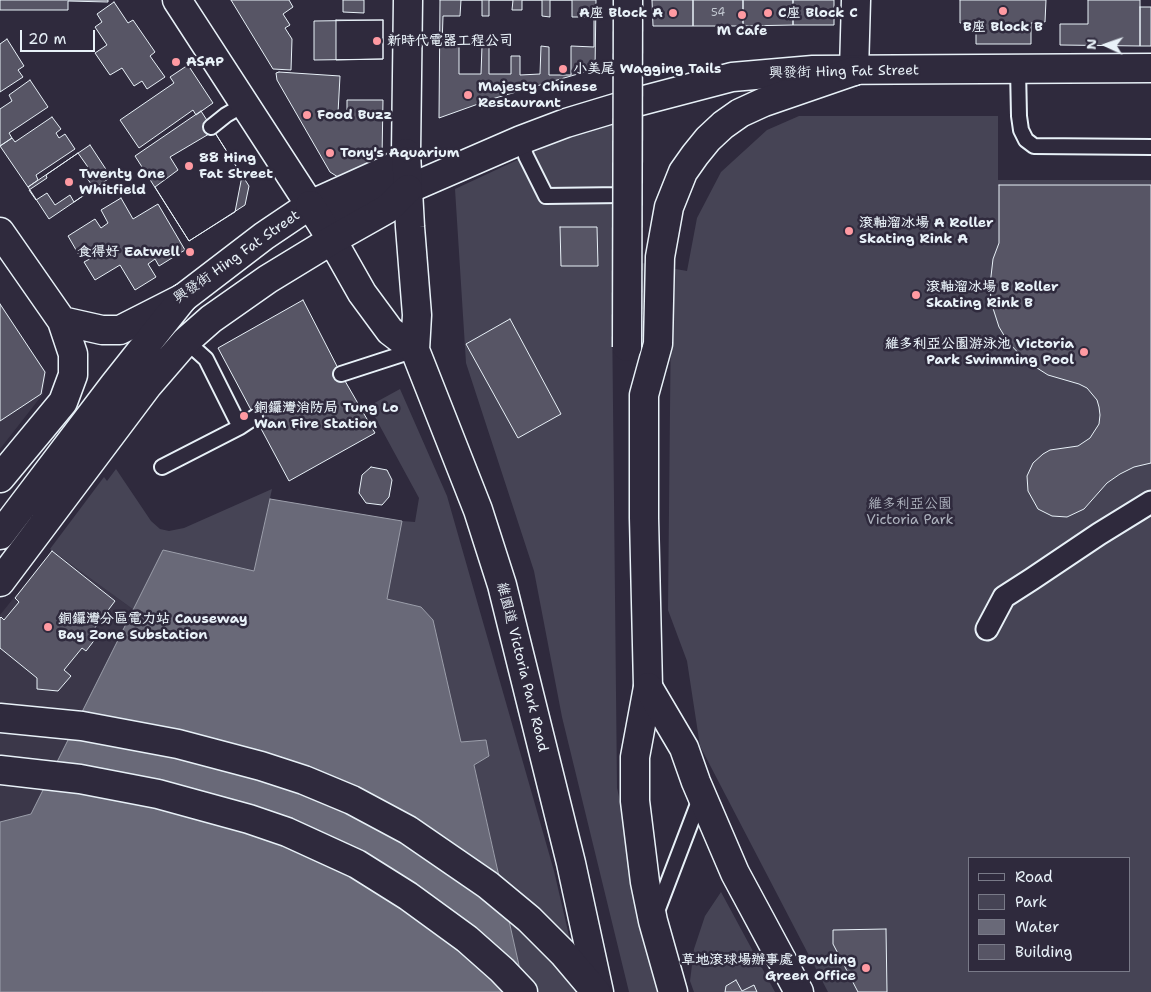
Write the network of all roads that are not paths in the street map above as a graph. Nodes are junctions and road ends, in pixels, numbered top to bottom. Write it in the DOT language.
graph roads {
  1 [pos="177,0"];
  2 [pos="408,0"];
  3 [pos="628,0"];
  4 [pos="856,0"];
  5 [pos="1151,68"];
  6 [pos="1018,69"];
  7 [pos="854,70"];
  8 [pos="245,104"];
  9 [pos="629,104"];
  10 [pos="211,127"];
  11 [pos="521,140"];
  12 [pos="1151,147"];
  13 [pos="406,153"];
  14 [pos="408,190"];
  15 [pos="310,206"];
  16 [pos="0,232"];
  17 [pos="332,240"];
  18 [pos="183,298"];
  19 [pos="62,320"];
  20 [pos="186,340"];
  21 [pos="415,350"];
  22 [pos="341,374"];
  23 [pos="644,395"];
  24 [pos="255,417"];
  25 [pos="240,427"];
  26 [pos="162,466"];
  27 [pos="0,478"];
  28 [pos="1151,502"];
  29 [pos="4,531"];
  30 [pos="0,582"];
  31 [pos="987,629"];
  32 [pos="648,687"];
  33 [pos="0,718"];
  34 [pos="0,770"];
  35 [pos="702,795"];
  36 [pos="653,922"];
  37 [pos="523,992"];
  38 [pos="598,992"];
  39 [pos="672,992"];
  40 [pos="799,992"];
  1 -- 8 [label="main road"];
  2 -- 13 [label="main road"];
  3 -- 23 [label="main road, bridge"];
  4 -- 7 [label="main road"];
  5 -- 6 [label="main road, 興發街 Hing Fat Street"];
  6 -- 7 [label="main road, 興發街 Hing Fat Street"];
  6 -- 12 [label="lane"];
  7 -- 9 [label="main road, 興發街 Hing Fat Street"];
  7 -- 23 [label="main road"];
  8 -- 10 [label="lane"];
  8 -- 15 [label="main road"];
  9 -- 11 [label="main road, 興發街 Hing Fat Street"];
  9 -- 11 [label="lane"];
  11 -- 14 [label="main road, 興發街 Hing Fat Street"];
  13 -- 14 [label="main road"];
  13 -- 15 [label="main road, 興發街 Hing Fat Street"];
  14 -- 15 [label="main road"];
  14 -- 17 [label="main road"];
  14 -- 21 [label="main road"];
  15 -- 17 [label="main road"];
  15 -- 18 [label="main road, 興發街 Hing Fat Street"];
  16 -- 19 [label="main road"];
  17 -- 20 [label="main road"];
  17 -- 21 [label="main road"];
  18 -- 19 [label="main road, 興發街 Hing Fat Street"];
  18 -- 29 [label="main road"];
  19 -- 27 [label="main road"];
  20 -- 25 [label="lane"];
  20 -- 30 [label="main road"];
  21 -- 22 [label="lane"];
  21 -- 38 [label="main road, 維園道 Victoria Park Road"];
  23 -- 32 [label="main road"];
  24 -- 25 [label="lane"];
  25 -- 26 [label="lane"];
  28 -- 31 [label="street"];
  32 -- 35 [label="main road"];
  32 -- 36 [label="main road"];
  33 -- 38 [label="main road"];
  34 -- 37 [label="main road"];
  35 -- 36 [label="lane"];
  35 -- 40 [label="main road"];
  36 -- 39 [label="main road"];
}
